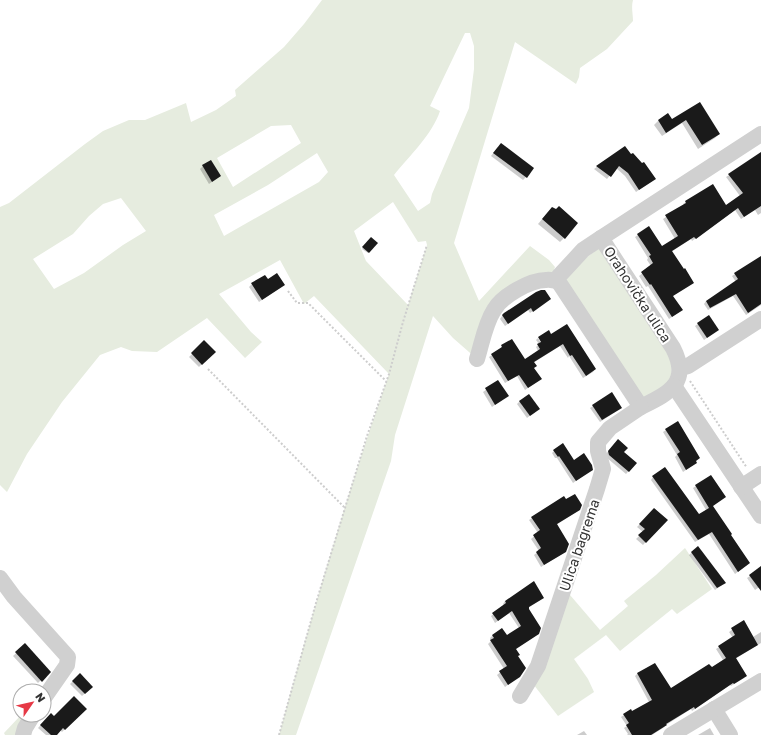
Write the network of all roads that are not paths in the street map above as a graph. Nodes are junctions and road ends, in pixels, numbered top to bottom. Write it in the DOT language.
graph roads {
  1 [pos="761,134"];
  2 [pos="601,238"];
  3 [pos="558,281"];
  4 [pos="761,319"];
  5 [pos="477,359"];
  6 [pos="681,368"];
  7 [pos="674,386"];
  8 [pos="641,407"];
  9 [pos="752,480"];
  10 [pos="761,516"];
  11 [pos="0,578"];
  12 [pos="761,681"];
  13 [pos="52,687"];
  14 [pos="520,696"];
  15 [pos="714,709"];
  16 [pos="28,723"];
  17 [pos="23,735"];
  18 [pos="671,735"];
  19 [pos="730,735"];
  1 -- 2 [label="street"];
  2 -- 3 [label="street, Orahovička ulica"];
  2 -- 6 [label="street, Orahovička ulica"];
  3 -- 5 [label="street"];
  3 -- 8 [label="street"];
  4 -- 6 [label="street"];
  6 -- 7 [label="street"];
  7 -- 8 [label="street"];
  7 -- 9 [label="street"];
  8 -- 14 [label="street, Ulica bagrema"];
  9 -- 10 [label="street"];
  11 -- 13 [label="street"];
  12 -- 15 [label="street"];
  15 -- 18 [label="street"];
  15 -- 19 [label="street"];
  16 -- 17 [label="street"];
}
